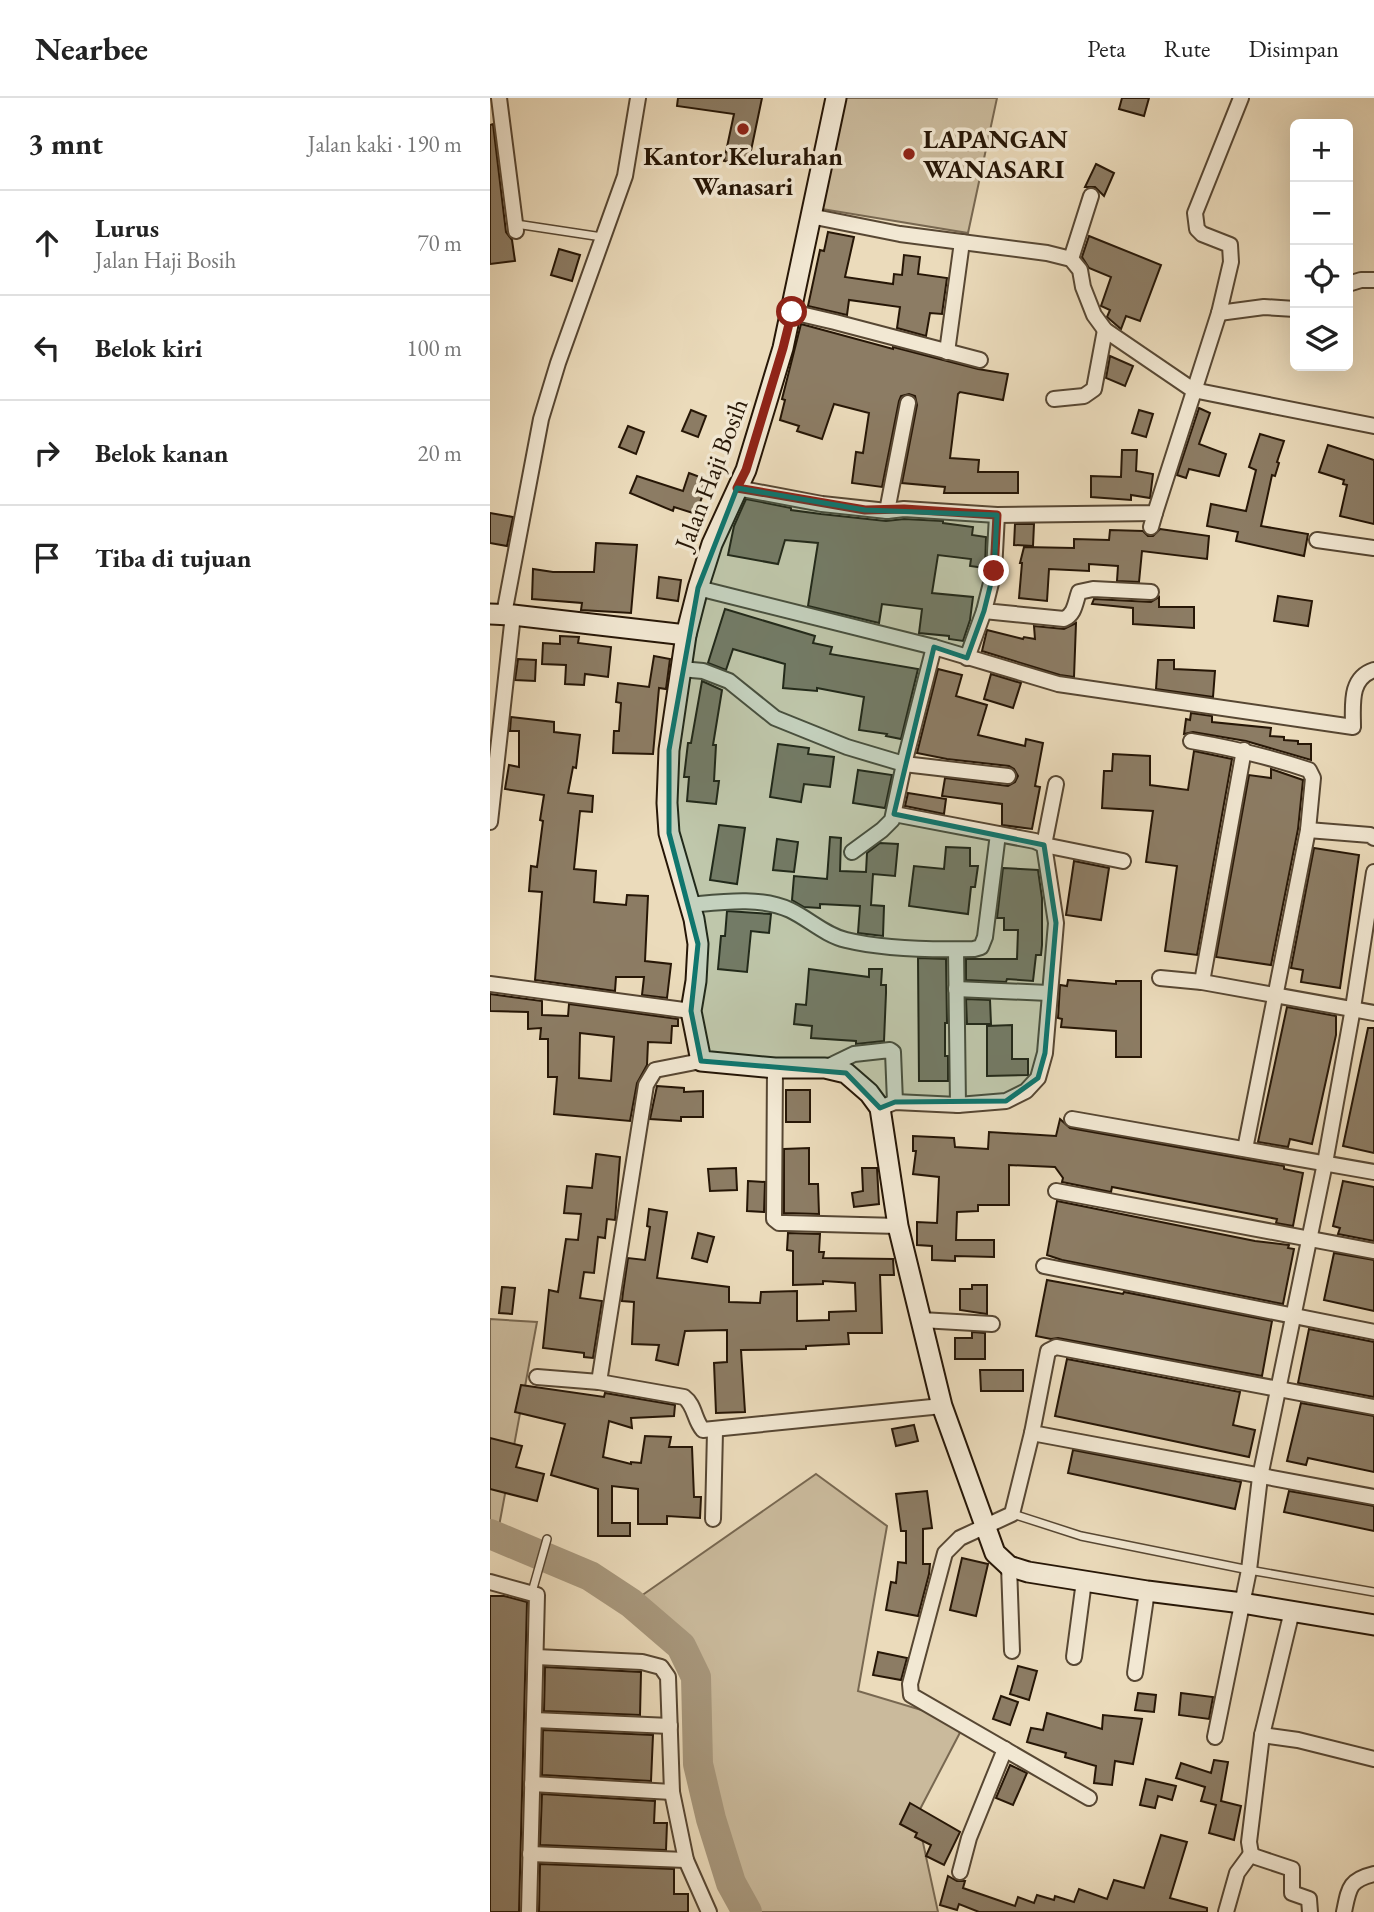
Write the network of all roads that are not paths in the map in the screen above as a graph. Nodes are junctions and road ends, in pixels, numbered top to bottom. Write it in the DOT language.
graph roads {
  1 [pos="499,98"];
  2 [pos="638,98"];
  3 [pos="836,98"];
  4 [pos="1241,98"];
  5 [pos="1091,196"];
  6 [pos="810,216"];
  7 [pos="515,228"];
  8 [pos="603,237"];
  9 [pos="962,242"];
  10 [pos="1071,259"];
  11 [pos="1374,280"];
  12 [pos="1353,282"];
  13 [pos="1290,309"];
  14 [pos="792,312"];
  15 [pos="1219,313"];
  16 [pos="1105,330"];
  17 [pos="947,352"];
  18 [pos="980,360"];
  19 [pos="1193,390"];
  20 [pos="1054,399"];
  21 [pos="908,403"];
  22 [pos="1374,426"];
  23 [pos="737,488"];
  24 [pos="887,511"];
  25 [pos="997,515"];
  26 [pos="1317,540"];
  27 [pos="1374,548"];
  28 [pos="698,588"];
  29 [pos="1151,592"];
  30 [pos="984,611"];
  31 [pos="502,614"];
  32 [pos="686,635"];
  33 [pos="934,647"];
  34 [pos="967,658"];
  35 [pos="681,669"];
  36 [pos="1374,670"];
  37 [pos="1191,741"];
  38 [pos="1244,750"];
  39 [pos="904,764"];
  40 [pos="1008,776"];
  41 [pos="1056,784"];
  42 [pos="894,814"];
  43 [pos="490,822"];
  44 [pos="1308,830"];
  45 [pos="999,834"];
  46 [pos="1374,838"];
  47 [pos="1044,845"];
  48 [pos="852,852"];
  49 [pos="1123,861"];
  50 [pos="1374,872"];
  51 [pos="690,905"];
  52 [pos="956,950"];
  53 [pos="1160,978"];
  54 [pos="1202,982"];
  55 [pos="490,984"];
  56 [pos="957,989"];
  57 [pos="1049,993"];
  58 [pos="1277,997"];
  59 [pos="1353,1008"];
  60 [pos="691,1011"];
  61 [pos="1374,1013"];
  62 [pos="701,1061"];
  63 [pos="775,1068"];
  64 [pos="825,1068"];
  65 [pos="888,1105"];
  66 [pos="958,1105"];
  67 [pos="1072,1119"];
  68 [pos="1245,1149"];
  69 [pos="1325,1163"];
  70 [pos="1374,1172"];
  71 [pos="1056,1191"];
  72 [pos="898,1226"];
  73 [pos="1310,1239"];
  74 [pos="1374,1251"];
  75 [pos="1044,1266"];
  76 [pos="1294,1317"];
  77 [pos="921,1320"];
  78 [pos="992,1324"];
  79 [pos="1374,1332"];
  80 [pos="537,1377"];
  81 [pos="599,1382"];
  82 [pos="1279,1388"];
  83 [pos="942,1406"];
  84 [pos="1374,1407"];
  85 [pos="715,1430"];
  86 [pos="1032,1433"];
  87 [pos="1260,1477"];
  88 [pos="1374,1497"];
  89 [pos="1012,1514"];
  90 [pos="713,1520"];
  91 [pos="984,1525"];
  92 [pos="547,1539"];
  93 [pos="1009,1566"];
  94 [pos="1249,1570"];
  95 [pos="1084,1581"];
  96 [pos="490,1582"];
  97 [pos="535,1589"];
  98 [pos="1147,1591"];
  99 [pos="1374,1592"];
  100 [pos="1242,1602"];
  101 [pos="1293,1611"];
  102 [pos="1374,1626"];
  103 [pos="1012,1651"];
  104 [pos="536,1657"];
  105 [pos="1074,1657"];
  106 [pos="1135,1673"];
  107 [pos="534,1720"];
  108 [pos="670,1726"];
  109 [pos="1262,1735"];
  110 [pos="1215,1737"];
  111 [pos="1005,1749"];
  112 [pos="1374,1759"];
  113 [pos="532,1784"];
  114 [pos="672,1792"];
  115 [pos="1089,1798"];
  116 [pos="530,1854"];
  117 [pos="1251,1854"];
  118 [pos="686,1860"];
  119 [pos="960,1872"];
  120 [pos="1374,1874"];
  121 [pos="529,1912"];
  122 [pos="709,1912"];
  123 [pos="1226,1912"];
  124 [pos="1310,1912"];
  125 [pos="1344,1912"];
  1 -- 7 [label="street"];
  2 -- 8 [label="street"];
  3 -- 6 [label="street, Jalan Haji Bosih"];
  4 -- 15 [label="street"];
  5 -- 10 [label="street"];
  6 -- 9 [label="street"];
  6 -- 14 [label="street, Jalan Haji Bosih"];
  7 -- 8 [label="lane"];
  8 -- 31 [label="street"];
  9 -- 10 [label="street"];
  9 -- 17 [label="street"];
  10 -- 16 [label="street"];
  11 -- 12 [label="street"];
  13 -- 15 [label="street"];
  14 -- 17 [label="street"];
  14 -- 23 [label="street, Jalan Haji Bosih"];
  15 -- 19 [label="street"];
  16 -- 19 [label="street"];
  16 -- 20 [label="street"];
  17 -- 18 [label="street"];
  19 -- 22 [label="street"];
  19 -- 25 [label="street"];
  21 -- 24 [label="street"];
  23 -- 24 [label="street"];
  23 -- 28 [label="street, Jalan Haji Bosih"];
  24 -- 25 [label="street"];
  25 -- 30 [label="street"];
  26 -- 27 [label="street"];
  28 -- 32 [label="street, Jalan Haji Bosih"];
  28 -- 33 [label="street"];
  29 -- 30 [label="street"];
  30 -- 34 [label="street"];
  31 -- 32 [label="street"];
  31 -- 43 [label="street"];
  32 -- 35 [label="street, Jalan Haji Bosih"];
  33 -- 34 [label="street"];
  33 -- 39 [label="street"];
  34 -- 36 [label="street"];
  35 -- 39 [label="street"];
  35 -- 51 [label="street, Jalan Haji Bosih"];
  37 -- 38 [label="street"];
  38 -- 44 [label="street"];
  38 -- 54 [label="street"];
  39 -- 40 [label="street"];
  39 -- 42 [label="street"];
  41 -- 47 [label="street"];
  42 -- 45 [label="street"];
  42 -- 48 [label="street"];
  44 -- 46 [label="street"];
  44 -- 58 [label="street"];
  45 -- 47 [label="street"];
  45 -- 52 [label="street"];
  47 -- 49 [label="street"];
  47 -- 57 [label="street"];
  50 -- 59 [label="street"];
  51 -- 52 [label="street"];
  51 -- 60 [label="street, Jalan Haji Bosih"];
  52 -- 56 [label="street"];
  53 -- 54 [label="street"];
  54 -- 58 [label="street"];
  55 -- 60 [label="street"];
  56 -- 57 [label="street"];
  56 -- 66 [label="street"];
  57 -- 66 [label="street"];
  58 -- 59 [label="street"];
  58 -- 68 [label="street"];
  59 -- 61 [label="street"];
  59 -- 69 [label="street"];
  60 -- 62 [label="street, Jalan Haji Bosih"];
  62 -- 63 [label="street"];
  62 -- 81 [label="street"];
  63 -- 64 [label="street"];
  63 -- 72 [label="street"];
  64 -- 65 [label="street"];
  64 -- 65 [label="street"];
  65 -- 66 [label="street"];
  65 -- 72 [label="street"];
  67 -- 68 [label="street"];
  68 -- 69 [label="street"];
  69 -- 70 [label="street"];
  69 -- 73 [label="street"];
  71 -- 73 [label="street"];
  72 -- 77 [label="street"];
  73 -- 74 [label="street"];
  73 -- 76 [label="street"];
  75 -- 76 [label="street"];
  76 -- 79 [label="street"];
  76 -- 82 [label="street"];
  77 -- 78 [label="street"];
  77 -- 83 [label="street"];
  80 -- 81 [label="street"];
  81 -- 85 [label="street"];
  82 -- 84 [label="street"];
  82 -- 86 [label="street"];
  82 -- 87 [label="street"];
  83 -- 85 [label="street"];
  83 -- 91 [label="street"];
  85 -- 90 [label="street"];
  86 -- 87 [label="street"];
  86 -- 89 [label="street"];
  87 -- 88 [label="street"];
  87 -- 94 [label="street"];
  89 -- 91 [label="street"];
  89 -- 94 [label="lane"];
  91 -- 93 [label="street"];
  91 -- 111 [label="street"];
  92 -- 97 [label="lane"];
  93 -- 95 [label="street"];
  93 -- 103 [label="street"];
  94 -- 99 [label="lane"];
  94 -- 100 [label="street"];
  95 -- 98 [label="street"];
  95 -- 105 [label="street"];
  96 -- 97 [label="street"];
  97 -- 104 [label="street"];
  98 -- 100 [label="street"];
  98 -- 106 [label="street"];
  100 -- 101 [label="street"];
  100 -- 110 [label="street"];
  101 -- 102 [label="street"];
  101 -- 109 [label="street"];
  104 -- 107 [label="street"];
  104 -- 108 [label="street"];
  107 -- 108 [label="street"];
  107 -- 113 [label="street"];
  108 -- 114 [label="street"];
  109 -- 112 [label="street"];
  109 -- 117 [label="street"];
  111 -- 115 [label="street"];
  111 -- 119 [label="street"];
  113 -- 114 [label="street"];
  113 -- 116 [label="street"];
  114 -- 118 [label="street"];
  116 -- 118 [label="street"];
  116 -- 121 [label="street"];
  117 -- 123 [label="street"];
  117 -- 124 [label="street"];
  118 -- 122 [label="street"];
  120 -- 125 [label="street"];
}
